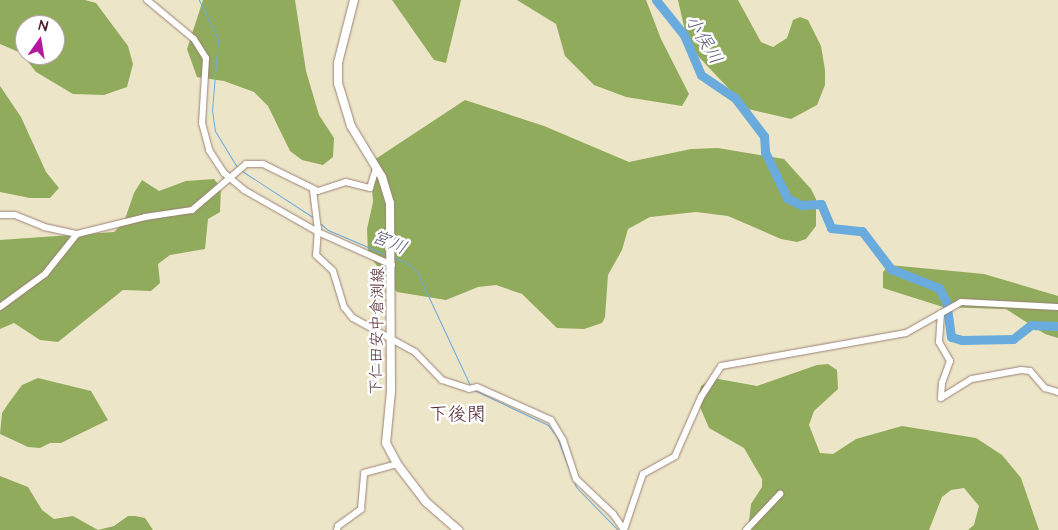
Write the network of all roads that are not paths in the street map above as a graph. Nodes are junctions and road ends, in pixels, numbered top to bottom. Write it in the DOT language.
graph roads {
  1 [pos="147,0"];
  2 [pos="354,0"];
  3 [pos="376,168"];
  4 [pos="230,176"];
  5 [pos="313,190"];
  6 [pos="0,215"];
  7 [pos="318,230"];
  8 [pos="77,234"];
  9 [pos="392,263"];
  10 [pos="0,307"];
  11 [pos="1058,307"];
  12 [pos="941,313"];
  13 [pos="392,340"];
  14 [pos="1058,392"];
  15 [pos="397,464"];
  16 [pos="780,494"];
  17 [pos="338,530"];
  18 [pos="458,530"];
  19 [pos="624,530"];
  20 [pos="746,530"];
  1 -- 4 [label="street"];
  2 -- 3 [label="main road, 下仁田安中倉渕線"];
  3 -- 5 [label="street"];
  3 -- 9 [label="main road, 下仁田安中倉渕線"];
  4 -- 5 [label="street"];
  4 -- 7 [label="street"];
  4 -- 8 [label="street"];
  5 -- 7 [label="street"];
  6 -- 8 [label="street"];
  7 -- 9 [label="street"];
  7 -- 13 [label="street"];
  8 -- 10 [label="street"];
  9 -- 13 [label="main road, 下仁田安中倉渕線"];
  11 -- 12 [label="street"];
  12 -- 14 [label="street"];
  12 -- 19 [label="street"];
  13 -- 15 [label="main road, 下仁田安中倉渕線"];
  13 -- 19 [label="street"];
  15 -- 17 [label="street"];
  15 -- 18 [label="main road, 下仁田安中倉渕線"];
  16 -- 20 [label="street"];
}
